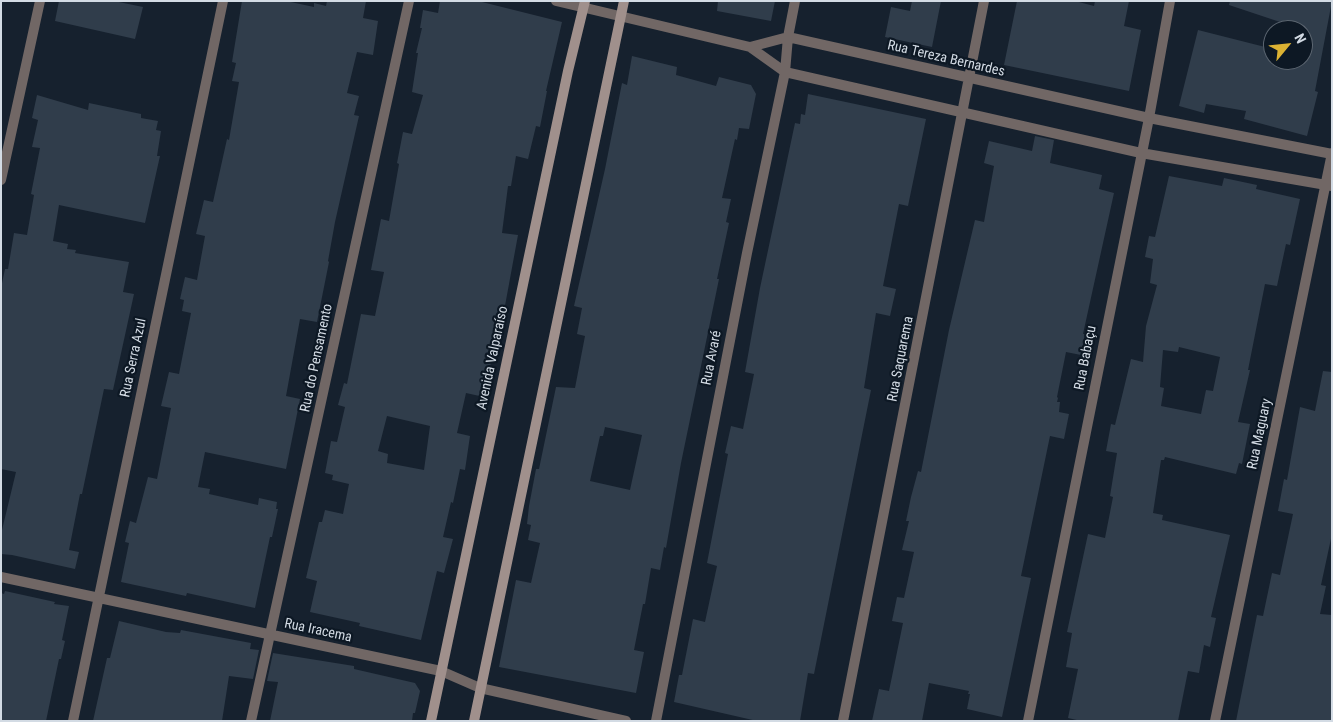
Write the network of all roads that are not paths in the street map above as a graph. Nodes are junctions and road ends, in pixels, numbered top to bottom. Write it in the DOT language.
graph roads {
  1 [pos="40,1"];
  2 [pos="223,1"];
  3 [pos="409,1"];
  4 [pos="556,1"];
  5 [pos="624,1"];
  6 [pos="795,1"];
  7 [pos="984,1"];
  8 [pos="1170,1"];
  9 [pos="584,4"];
  10 [pos="621,17"];
  11 [pos="788,37"];
  12 [pos="750,47"];
  13 [pos="785,72"];
  14 [pos="969,78"];
  15 [pos="962,114"];
  16 [pos="1148,118"];
  17 [pos="1141,154"];
  18 [pos="1332,154"];
  19 [pos="1,180"];
  20 [pos="1329,185"];
  21 [pos="1,576"];
  22 [pos="98,597"];
  23 [pos="270,634"];
  24 [pos="441,671"];
  25 [pos="480,688"];
  26 [pos="73,721"];
  27 [pos="251,721"];
  28 [pos="431,721"];
  29 [pos="474,721"];
  30 [pos="626,721"];
  31 [pos="656,721"];
  32 [pos="843,721"];
  33 [pos="1028,721"];
  34 [pos="1215,721"];
  1 -- 19 [label="street"];
  2 -- 22 [label="street, Rua Serra Azul"];
  3 -- 23 [label="street, Rua do Pensamento"];
  4 -- 9 [label="street, Rua Tereza Bernardes"];
  5 -- 10 [label="main road"];
  6 -- 11 [label="street, Rua Avaré"];
  7 -- 14 [label="street, Rua Saquarema"];
  8 -- 16 [label="street, Rua Babaçu"];
  9 -- 10 [label="street, Rua Tereza Bernardes"];
  9 -- 24 [label="main road, Avenida Valparaíso"];
  10 -- 12 [label="street, Rua Tereza Bernardes"];
  10 -- 25 [label="main road"];
  11 -- 12 [label="street, Rua Tereza Bernardes"];
  11 -- 13 [label="street, Rua Avaré"];
  11 -- 14 [label="street, Rua Tereza Bernardes"];
  12 -- 13 [label="street"];
  13 -- 15 [label="street"];
  13 -- 31 [label="street, Rua Avaré"];
  14 -- 15 [label="street, Rua Saquarema"];
  14 -- 16 [label="street, Rua Tereza Bernardes"];
  15 -- 17 [label="street"];
  15 -- 32 [label="street, Rua Saquarema"];
  16 -- 17 [label="street, Rua Babaçu"];
  16 -- 18 [label="street, Rua Tereza Bernardes"];
  17 -- 20 [label="street"];
  17 -- 33 [label="street, Rua Babaçu"];
  18 -- 20 [label="street, Rua Maguary"];
  20 -- 34 [label="street, Rua Maguary"];
  21 -- 22 [label="street, Rua Iracema"];
  22 -- 23 [label="street, Rua Iracema"];
  22 -- 26 [label="street, Rua Serra Azul"];
  23 -- 24 [label="street, Rua Iracema"];
  23 -- 27 [label="street, Rua do Pensamento"];
  24 -- 25 [label="street, Rua Iracema"];
  24 -- 28 [label="main road, Avenida Valparaíso"];
  25 -- 29 [label="main road"];
  25 -- 30 [label="street, Rua Iracema"];
}
